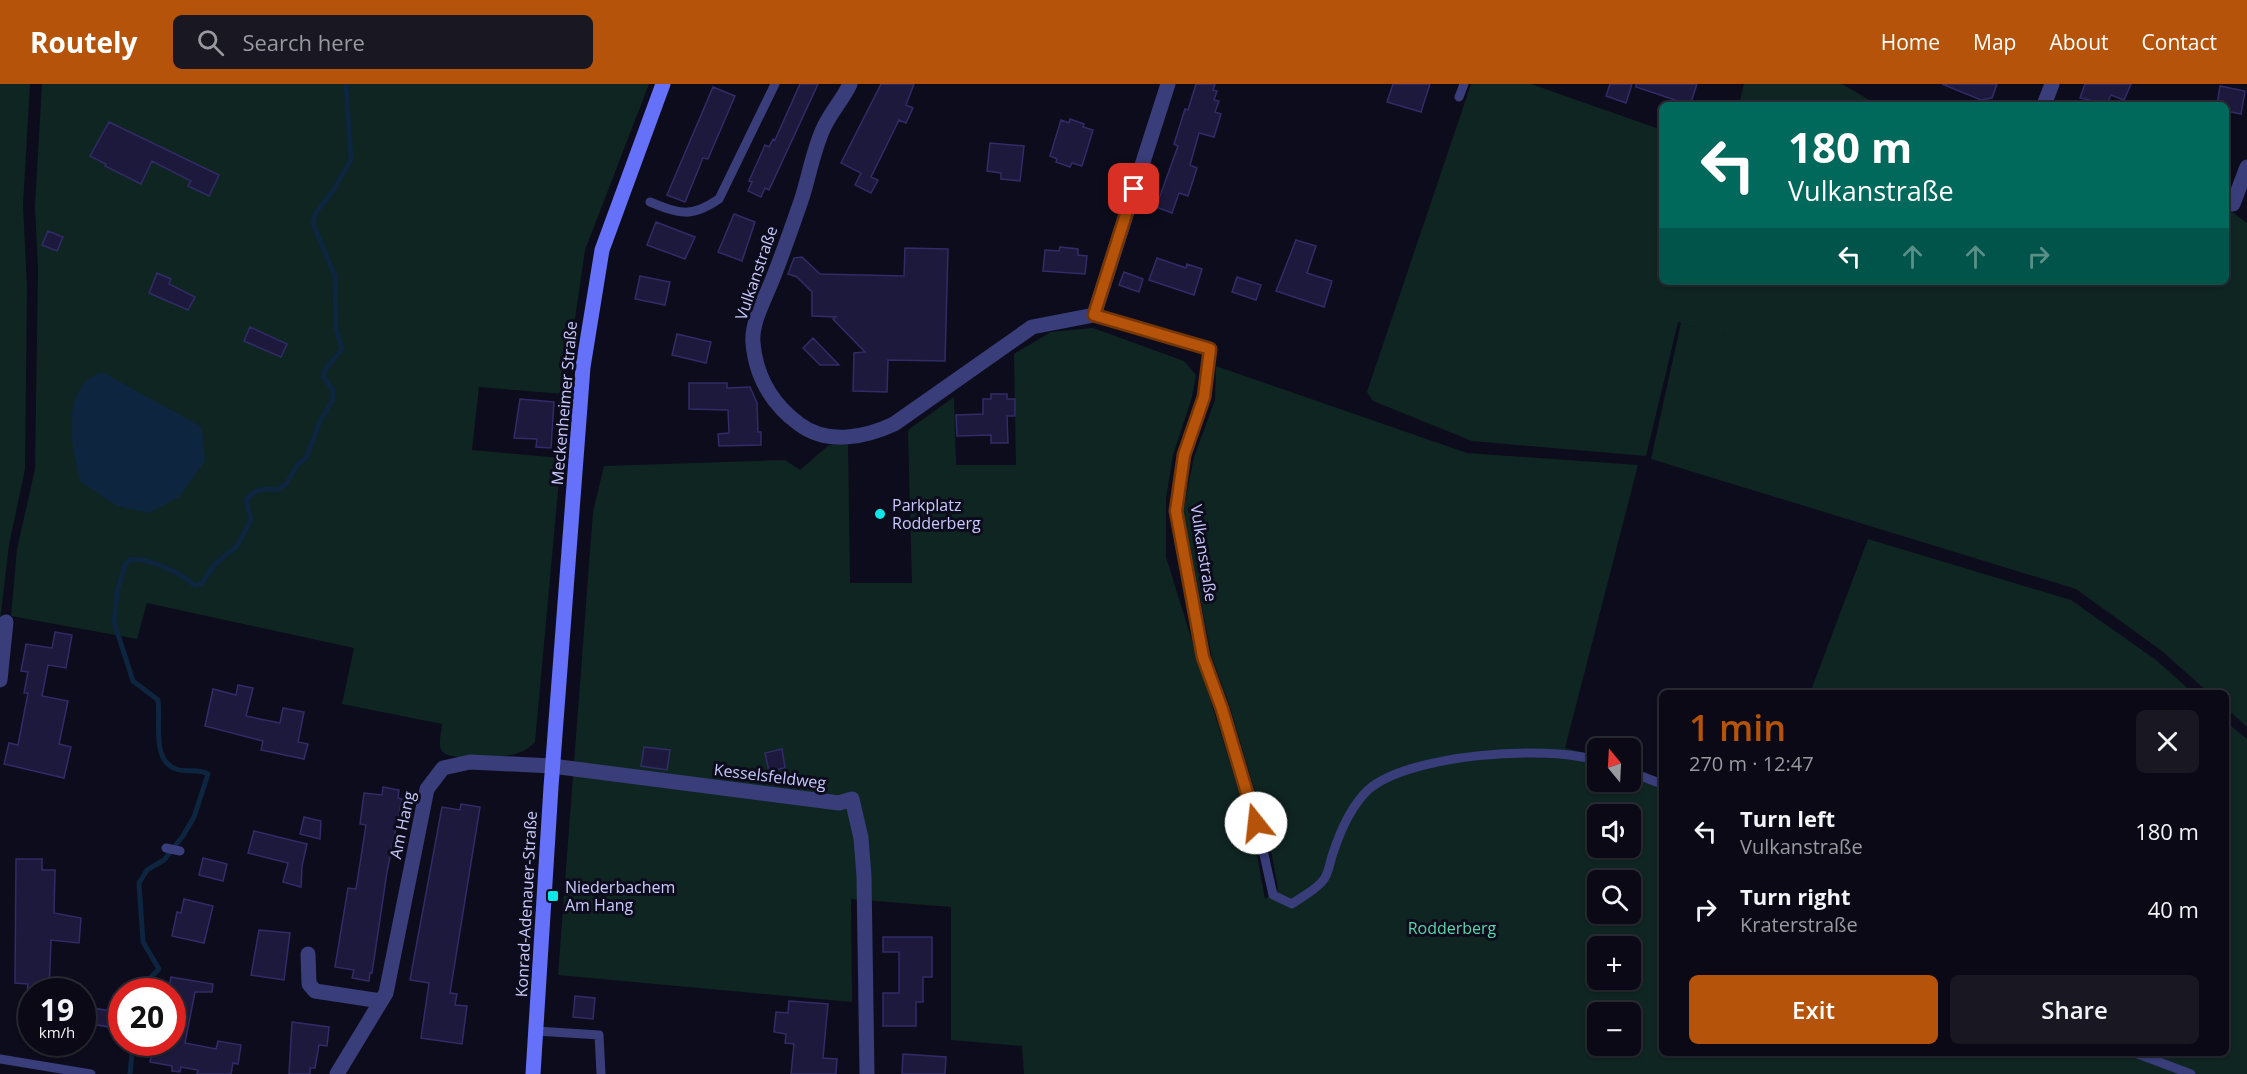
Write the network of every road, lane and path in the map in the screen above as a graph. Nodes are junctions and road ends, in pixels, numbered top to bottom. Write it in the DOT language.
graph roads {
  1 [pos="663,84"];
  2 [pos="775,84"];
  3 [pos="850,84"];
  4 [pos="1168,84"];
  5 [pos="1464,84"];
  6 [pos="2052,84"];
  7 [pos="1459,97"];
  8 [pos="2045,102"];
  9 [pos="2247,167"];
  10 [pos="650,202"];
  11 [pos="2233,204"];
  12 [pos="1094,315"];
  13 [pos="6,622"];
  14 [pos="0,680"];
  15 [pos="555,736"];
  16 [pos="1587,758"];
  17 [pos="552,766"];
  18 [pos="1641,776"];
  19 [pos="1659,783"];
  20 [pos="166,848"];
  21 [pos="180,851"];
  22 [pos="308,954"];
  23 [pos="381,1001"];
  24 [pos="536,1031"];
  25 [pos="2143,1056"];
  26 [pos="0,1059"];
  27 [pos="91,1074"];
  28 [pos="337,1074"];
  29 [pos="533,1074"];
  30 [pos="601,1074"];
  31 [pos="867,1074"];
  32 [pos="2191,1074"];
  1 -- 15 [label="main road, Meckenheimer Straße"];
  2 -- 10 [label="lane"];
  3 -- 12 [label="street, Vulkanstraße"];
  4 -- 12 [label="street"];
  5 -- 7 [label="lane"];
  6 -- 8 [label="street"];
  9 -- 11 [label="street"];
  12 -- 16 [label="lane, Vulkanstraße"];
  13 -- 14 [label="street"];
  15 -- 17 [label="main road, Konrad-Adenauer-Straße"];
  17 -- 23 [label="street, Am Hang"];
  17 -- 24 [label="main road, Konrad-Adenauer-Straße"];
  17 -- 31 [label="street, Kesselsfeldweg"];
  18 -- 19 [label="lane"];
  20 -- 21 [label="lane"];
  22 -- 23 [label="street"];
  23 -- 28 [label="street, Am Hang"];
  24 -- 29 [label="main road, Konrad-Adenauer-Straße"];
  24 -- 30 [label="lane"];
  25 -- 32 [label="lane"];
  26 -- 27 [label="lane"];
}
